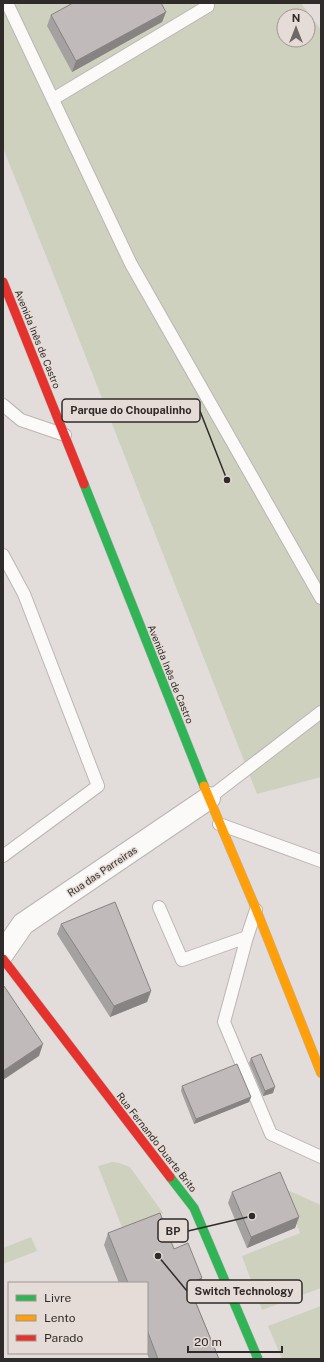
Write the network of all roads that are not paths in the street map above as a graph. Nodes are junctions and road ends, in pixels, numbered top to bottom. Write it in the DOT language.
graph roads {
  1 [pos="7,3"];
  2 [pos="206,3"];
  3 [pos="52,99"];
  4 [pos="3,282"];
  5 [pos="3,405"];
  6 [pos="64,436"];
  7 [pos="3,555"];
  8 [pos="321,598"];
  9 [pos="321,712"];
  10 [pos="208,798"];
  11 [pos="219,824"];
  12 [pos="3,856"];
  13 [pos="321,861"];
  14 [pos="159,907"];
  15 [pos="256,910"];
  16 [pos="247,937"];
  17 [pos="3,953"];
  18 [pos="3,959"];
  19 [pos="321,1073"];
  20 [pos="321,1157"];
  21 [pos="258,1359"];
  1 -- 3 [label="lane"];
  2 -- 3 [label="lane"];
  3 -- 8 [label="lane"];
  4 -- 6 [label="main road, Avenida Inês de Castro"];
  5 -- 6 [label="lane"];
  6 -- 10 [label="main road, Avenida Inês de Castro"];
  7 -- 12 [label="lane"];
  9 -- 10 [label="lane"];
  10 -- 11 [label="main road, Avenida Inês de Castro"];
  10 -- 17 [label="street, Rua das Parreiras"];
  11 -- 13 [label="lane"];
  11 -- 15 [label="main road, Avenida Inês de Castro"];
  14 -- 16 [label="lane"];
  15 -- 16 [label="lane"];
  15 -- 19 [label="main road, Avenida Inês de Castro"];
  16 -- 20 [label="lane"];
  18 -- 21 [label="main road, Rua Fernando Duarte Brito"];
}
